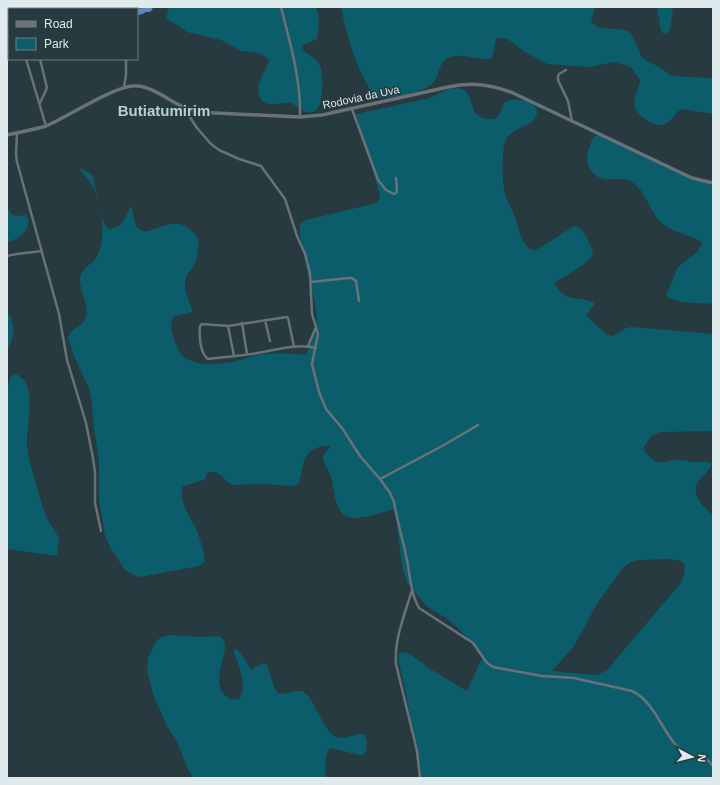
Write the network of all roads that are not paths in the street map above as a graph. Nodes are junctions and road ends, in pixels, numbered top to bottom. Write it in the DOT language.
graph roads {
  1 [pos="281,7"];
  2 [pos="26,60"];
  3 [pos="40,60"];
  4 [pos="126,60"];
  5 [pos="566,70"];
  6 [pos="124,88"];
  7 [pos="40,103"];
  8 [pos="184,108"];
  9 [pos="352,109"];
  10 [pos="300,117"];
  11 [pos="572,122"];
  12 [pos="46,126"];
  13 [pos="17,133"];
  14 [pos="7,135"];
  15 [pos="396,178"];
  16 [pos="713,183"];
  17 [pos="41,251"];
  18 [pos="7,256"];
  19 [pos="311,282"];
  20 [pos="359,300"];
  21 [pos="265,320"];
  22 [pos="242,323"];
  23 [pos="228,326"];
  24 [pos="316,327"];
  25 [pos="270,341"];
  26 [pos="308,346"];
  27 [pos="294,347"];
  28 [pos="316,348"];
  29 [pos="247,354"];
  30 [pos="234,356"];
  31 [pos="478,425"];
  32 [pos="380,479"];
  33 [pos="101,531"];
  34 [pos="412,589"];
  35 [pos="713,767"];
  36 [pos="420,778"];
  1 -- 10 [label="street"];
  2 -- 7 [label="street"];
  3 -- 7 [label="street"];
  4 -- 6 [label="street"];
  5 -- 11 [label="street"];
  6 -- 8 [label="street, Rodovia da Uva"];
  6 -- 12 [label="street, Rodovia da Uva"];
  7 -- 12 [label="street"];
  8 -- 10 [label="street, Rodovia da Uva"];
  8 -- 19 [label="street"];
  9 -- 10 [label="street, Rodovia da Uva"];
  9 -- 11 [label="street, Rodovia da Uva"];
  9 -- 15 [label="street"];
  11 -- 16 [label="street, Rodovia da Uva"];
  12 -- 13 [label="street, Rodovia da Uva"];
  13 -- 14 [label="street, Rodovia da Uva"];
  13 -- 17 [label="street"];
  17 -- 18 [label="street"];
  17 -- 33 [label="street"];
  19 -- 20 [label="street"];
  19 -- 24 [label="street"];
  21 -- 22 [label="street"];
  21 -- 25 [label="street"];
  21 -- 27 [label="street"];
  22 -- 23 [label="street"];
  22 -- 29 [label="street"];
  23 -- 30 [label="street"];
  23 -- 30 [label="street"];
  24 -- 26 [label="street"];
  24 -- 28 [label="street"];
  26 -- 27 [label="street"];
  26 -- 28 [label="street"];
  27 -- 29 [label="street"];
  28 -- 32 [label="street"];
  29 -- 30 [label="street"];
  31 -- 32 [label="street"];
  32 -- 34 [label="street"];
  34 -- 35 [label="street"];
  34 -- 36 [label="street"];
}
